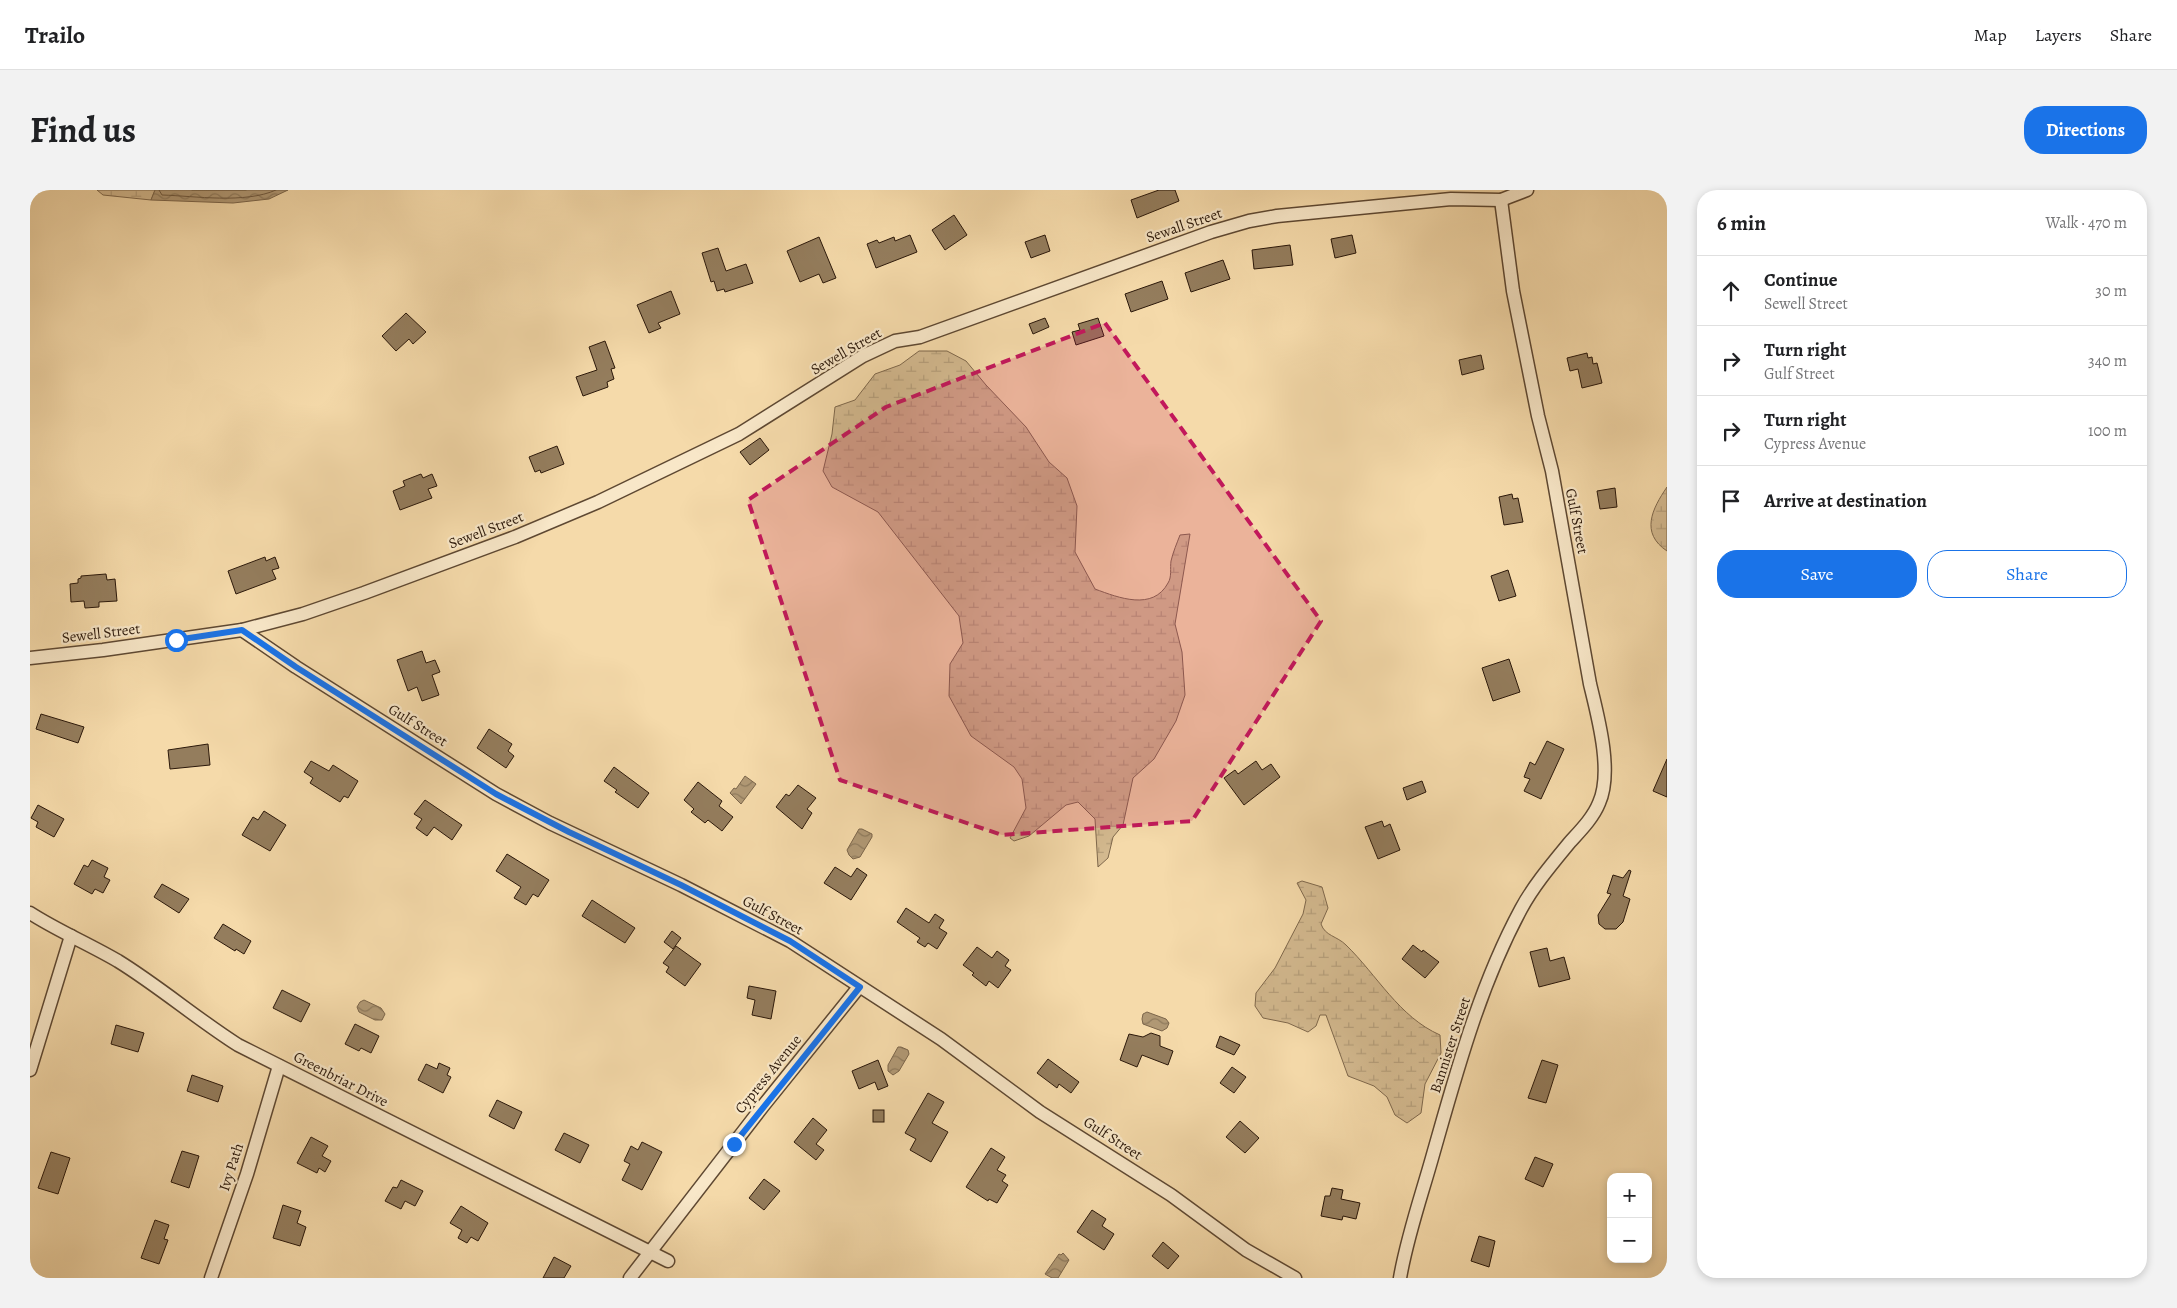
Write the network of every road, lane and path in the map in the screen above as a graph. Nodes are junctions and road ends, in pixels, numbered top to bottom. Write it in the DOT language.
graph roads {
  1 [pos="1439,190"];
  2 [pos="1527,190"];
  3 [pos="1451,199"];
  4 [pos="1501,200"];
  5 [pos="920,337"];
  6 [pos="242,630"];
  7 [pos="30,658"];
  8 [pos="1572,840"];
  9 [pos="30,912"];
  10 [pos="71,936"];
  11 [pos="860,987"];
  12 [pos="279,1066"];
  13 [pos="30,1070"];
  14 [pos="650,1253"];
  15 [pos="668,1261"];
  16 [pos="211,1278"];
  17 [pos="630,1278"];
  18 [pos="1295,1278"];
  19 [pos="1400,1278"];
  1 -- 3 [label="street"];
  2 -- 4 [label="street, Sewall Street"];
  3 -- 4 [label="street, Sewall Street"];
  3 -- 5 [label="street, Sewall Street"];
  4 -- 8 [label="street, Gulf Street"];
  5 -- 6 [label="street, Sewell Street"];
  6 -- 7 [label="street, Sewell Street"];
  6 -- 11 [label="street, Gulf Street"];
  8 -- 19 [label="street, Bannister Street"];
  9 -- 10 [label="street, Greenbriar Drive"];
  10 -- 12 [label="street, Greenbriar Drive"];
  10 -- 13 [label="street"];
  11 -- 14 [label="street, Cypress Avenue"];
  11 -- 18 [label="street, Gulf Street"];
  12 -- 14 [label="street, Greenbriar Drive"];
  12 -- 16 [label="street, Ivy Path"];
  14 -- 15 [label="street, Greenbriar Drive"];
  14 -- 17 [label="street, Cypress Avenue"];
}
